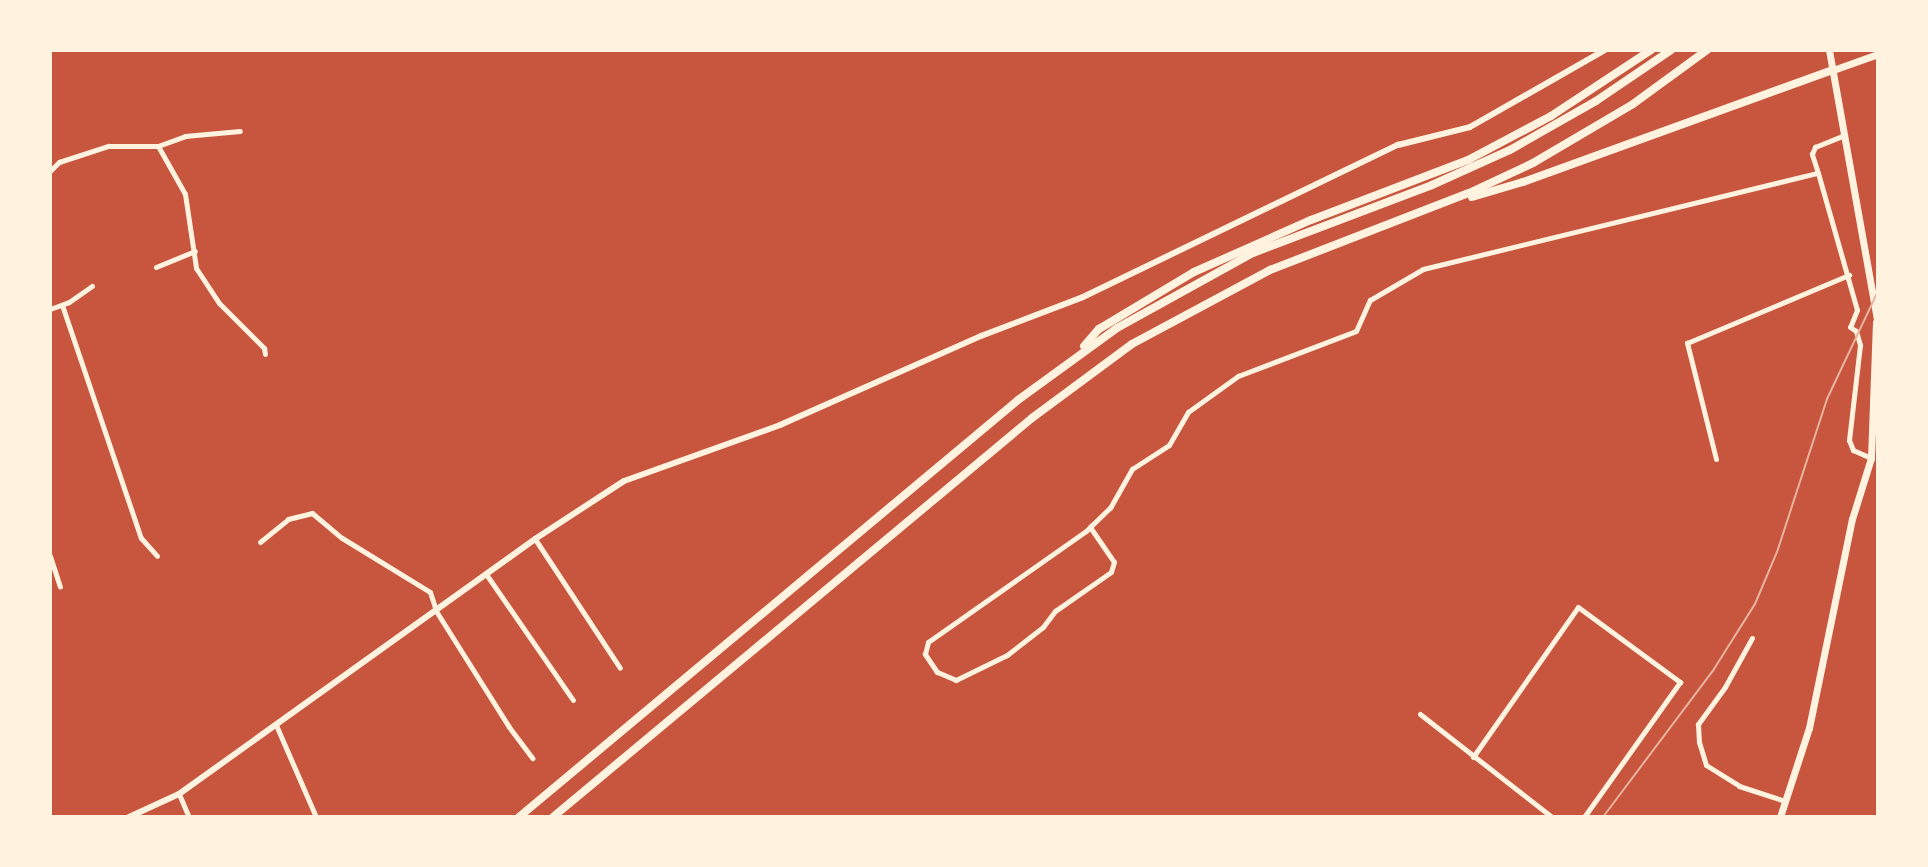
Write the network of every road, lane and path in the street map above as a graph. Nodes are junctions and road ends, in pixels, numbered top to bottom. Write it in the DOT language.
graph roads {
  1 [pos="1605,50"];
  2 [pos="1651,50"];
  3 [pos="1671,50"];
  4 [pos="1707,50"];
  5 [pos="1829,50"];
  6 [pos="1878,54"];
  7 [pos="1833,70"];
  8 [pos="240,131"];
  9 [pos="1844,135"];
  10 [pos="158,146"];
  11 [pos="50,171"];
  12 [pos="1818,173"];
  13 [pos="1433,208"];
  14 [pos="195,251"];
  15 [pos="156,267"];
  16 [pos="1849,275"];
  17 [pos="92,286"];
  18 [pos="62,305"];
  19 [pos="50,309"];
  20 [pos="1877,324"];
  21 [pos="265,354"];
  22 [pos="1073,359"];
  23 [pos="1878,423"];
  24 [pos="1870,439"];
  25 [pos="1878,451"];
  26 [pos="1871,458"];
  27 [pos="1716,459"];
  28 [pos="1090,527"];
  29 [pos="535,539"];
  30 [pos="260,542"];
  31 [pos="50,556"];
  32 [pos="157,556"];
  33 [pos="486,574"];
  34 [pos="60,586"];
  35 [pos="436,611"];
  36 [pos="1752,638"];
  37 [pos="620,668"];
  38 [pos="573,700"];
  39 [pos="1420,714"];
  40 [pos="276,725"];
  41 [pos="1473,757"];
  42 [pos="532,758"];
  43 [pos="179,794"];
  44 [pos="1786,801"];
  45 [pos="129,817"];
  46 [pos="189,817"];
  47 [pos="316,817"];
  48 [pos="519,817"];
  49 [pos="553,817"];
  50 [pos="1552,817"];
  51 [pos="1584,817"];
  52 [pos="1780,817"];
  1 -- 29 [label="street"];
  2 -- 22 [label="highway"];
  3 -- 22 [label="highway"];
  4 -- 13 [label="highway"];
  5 -- 7 [label="main road"];
  6 -- 7 [label="main road"];
  7 -- 9 [label="main road"];
  7 -- 13 [label="highway"];
  8 -- 10 [label="street"];
  9 -- 12 [label="street"];
  9 -- 20 [label="main road"];
  10 -- 11 [label="street"];
  10 -- 14 [label="street"];
  12 -- 16 [label="street"];
  12 -- 28 [label="street"];
  13 -- 49 [label="highway"];
  14 -- 15 [label="street"];
  14 -- 21 [label="street"];
  16 -- 26 [label="street"];
  16 -- 27 [label="street"];
  17 -- 18 [label="street"];
  18 -- 19 [label="street"];
  18 -- 32 [label="street"];
  20 -- 24 [label="main road"];
  22 -- 48 [label="highway"];
  23 -- 24 [label="main road"];
  24 -- 26 [label="main road"];
  25 -- 26 [label="main road"];
  26 -- 44 [label="main road"];
  28 -- 28 [label="street"];
  29 -- 33 [label="street"];
  29 -- 37 [label="street"];
  30 -- 35 [label="street"];
  31 -- 34 [label="street"];
  33 -- 35 [label="street"];
  33 -- 38 [label="street"];
  35 -- 40 [label="street"];
  35 -- 42 [label="street"];
  36 -- 44 [label="street"];
  39 -- 41 [label="street"];
  40 -- 43 [label="street"];
  40 -- 47 [label="street"];
  41 -- 50 [label="street"];
  41 -- 51 [label="street"];
  43 -- 45 [label="street"];
  43 -- 46 [label="street"];
  44 -- 52 [label="main road"];
}
